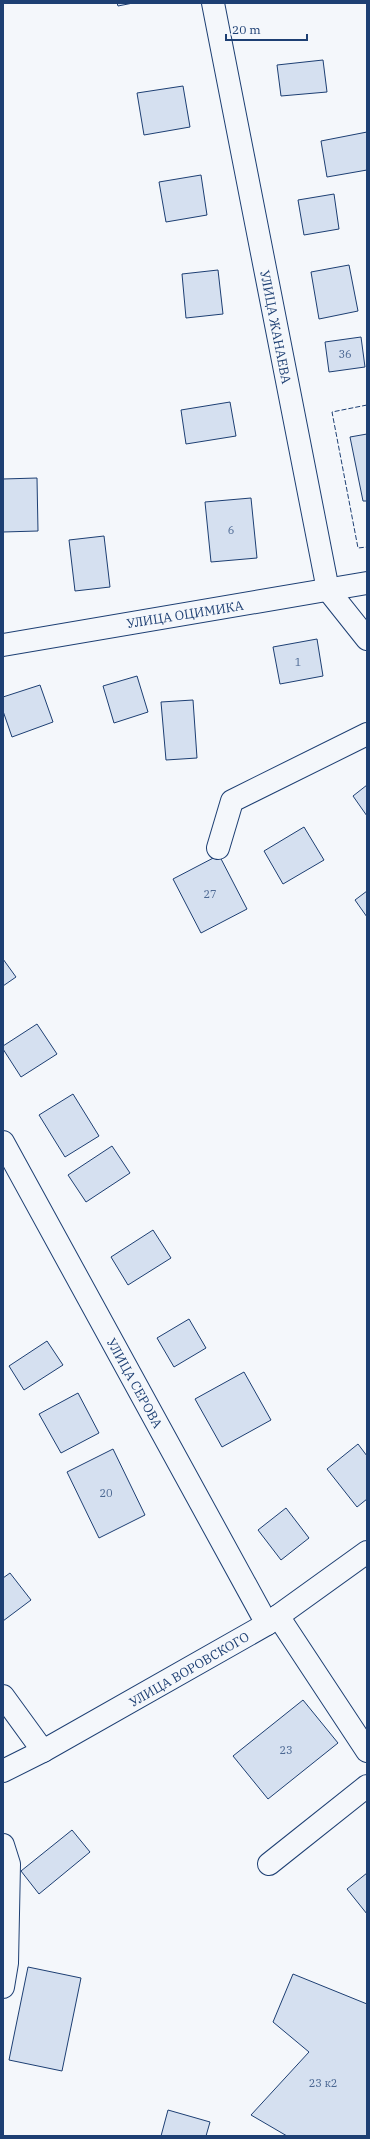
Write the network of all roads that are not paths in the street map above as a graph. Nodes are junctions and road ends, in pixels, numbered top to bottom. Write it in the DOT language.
graph roads {
  1 [pos="214,3"];
  2 [pos="367,583"];
  3 [pos="328,590"];
  4 [pos="367,639"];
  5 [pos="3,644"];
  6 [pos="367,734"];
  7 [pos="218,848"];
  8 [pos="3,1142"];
  9 [pos="367,1552"];
  10 [pos="273,1620"];
  11 [pos="3,1696"];
  12 [pos="43,1751"];
  13 [pos="367,1751"];
  14 [pos="3,1771"];
  15 [pos="367,1786"];
  16 [pos="3,1845"];
  17 [pos="269,1864"];
  18 [pos="3,1987"];
  1 -- 3 [label="street, УЛИЦА ЖАНАЕВА"];
  2 -- 3 [label="street, УЛИЦА ОЦИМИКА"];
  3 -- 4 [label="street, УЛИЦА ЖАНАЕВА"];
  3 -- 5 [label="street, УЛИЦА ОЦИМИКА"];
  6 -- 7 [label="street"];
  8 -- 10 [label="street, УЛИЦА СЕРОВА"];
  9 -- 10 [label="street, УЛИЦА ВОРОВСКОГО"];
  10 -- 12 [label="street, УЛИЦА ВОРОВСКОГО"];
  10 -- 13 [label="street, УЛИЦА СЕРОВА"];
  11 -- 12 [label="street"];
  12 -- 14 [label="street, УЛИЦА ВОРОВСКОГО"];
  15 -- 17 [label="street"];
  16 -- 18 [label="street"];
}
